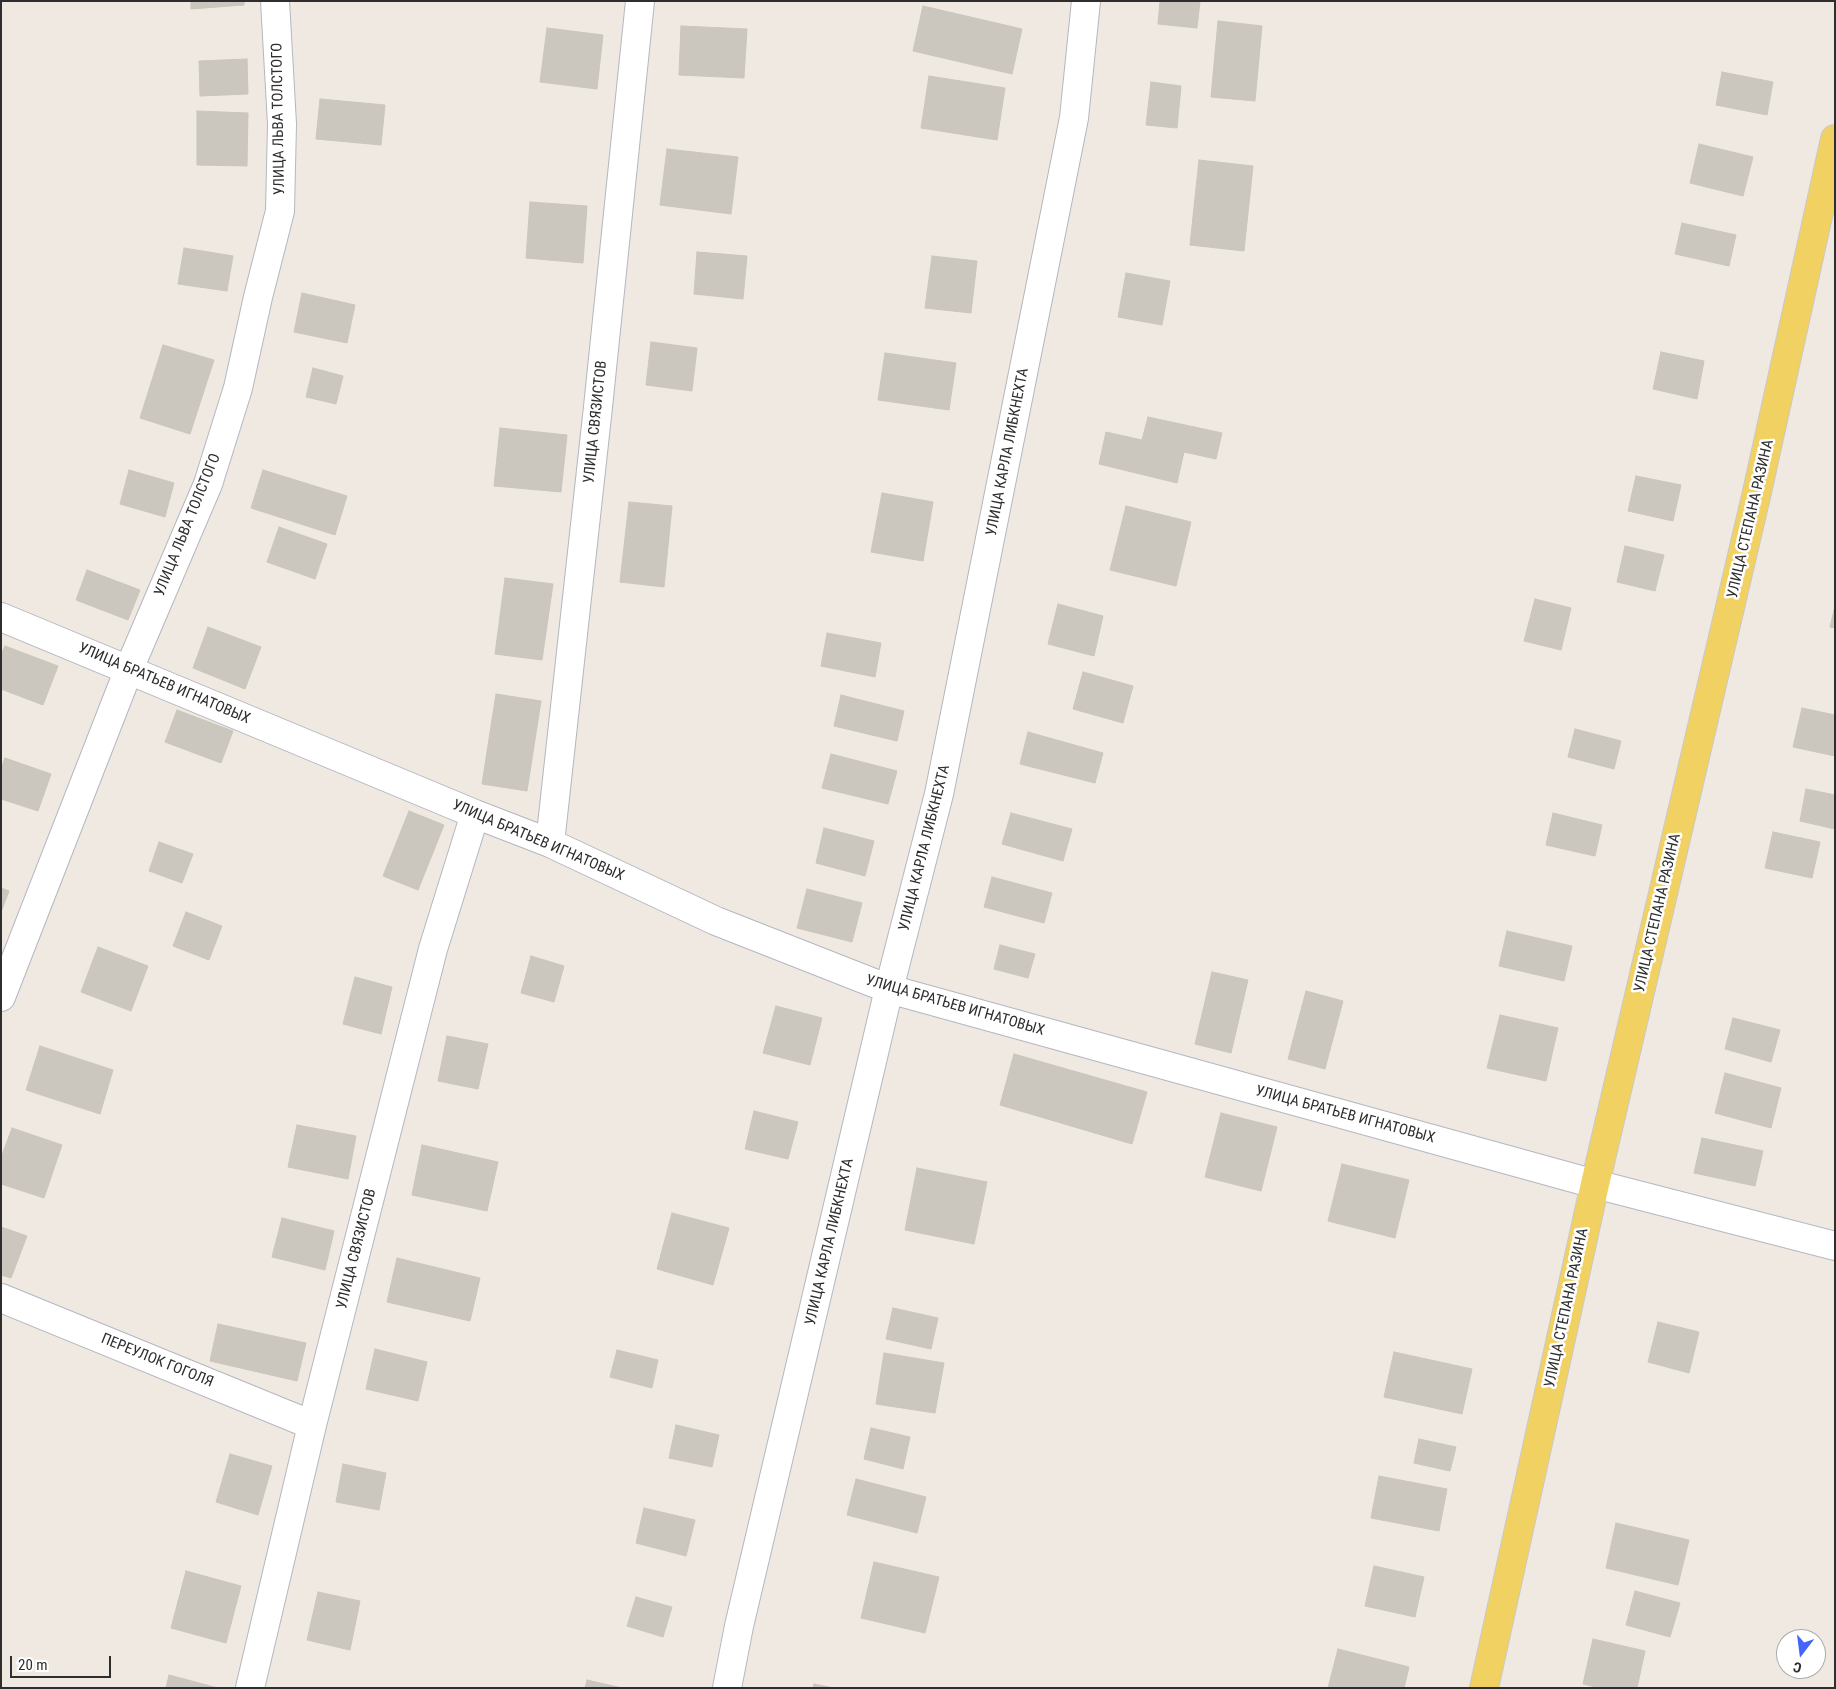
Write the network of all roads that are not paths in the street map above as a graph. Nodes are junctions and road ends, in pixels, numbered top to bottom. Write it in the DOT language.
graph roads {
  1 [pos="276,1"];
  2 [pos="640,1"];
  3 [pos="1086,1"];
  4 [pos="1835,139"];
  5 [pos="1,616"];
  6 [pos="129,669"];
  7 [pos="474,814"];
  8 [pos="550,843"];
  9 [pos="889,989"];
  10 [pos="1,997"];
  11 [pos="1595,1184"];
  12 [pos="1835,1246"];
  13 [pos="1,1298"];
  14 [pos="312,1425"];
  15 [pos="250,1688"];
  16 [pos="727,1688"];
  17 [pos="1484,1688"];
  1 -- 6 [label="street, УЛИЦА ЛЬВА ТОЛСТОГО"];
  2 -- 8 [label="street, УЛИЦА СВЯЗИСТОВ"];
  3 -- 9 [label="street, УЛИЦА КАРЛА ЛИБКНЕХТА"];
  4 -- 11 [label="main road, УЛИЦА СТЕПАНА РАЗИНА"];
  5 -- 6 [label="street, УЛИЦА БРАТЬЕВ ИГНАТОВЫХ"];
  6 -- 7 [label="street, УЛИЦА БРАТЬЕВ ИГНАТОВЫХ"];
  6 -- 10 [label="street, УЛИЦА ЛЬВА ТОЛСТОГО"];
  7 -- 8 [label="street, УЛИЦА БРАТЬЕВ ИГНАТОВЫХ"];
  7 -- 14 [label="street, УЛИЦА СВЯЗИСТОВ"];
  8 -- 9 [label="street, УЛИЦА БРАТЬЕВ ИГНАТОВЫХ"];
  9 -- 11 [label="street, УЛИЦА БРАТЬЕВ ИГНАТОВЫХ"];
  9 -- 16 [label="street, УЛИЦА КАРЛА ЛИБКНЕХТА"];
  11 -- 12 [label="street, УЛИЦА БРАТЬЕВ ИГНАТОВЫХ"];
  11 -- 17 [label="main road, УЛИЦА СТЕПАНА РАЗИНА"];
  13 -- 14 [label="street, ПЕРЕУЛОК ГОГОЛЯ"];
  14 -- 15 [label="street, УЛИЦА СВЯЗИСТОВ"];
}
